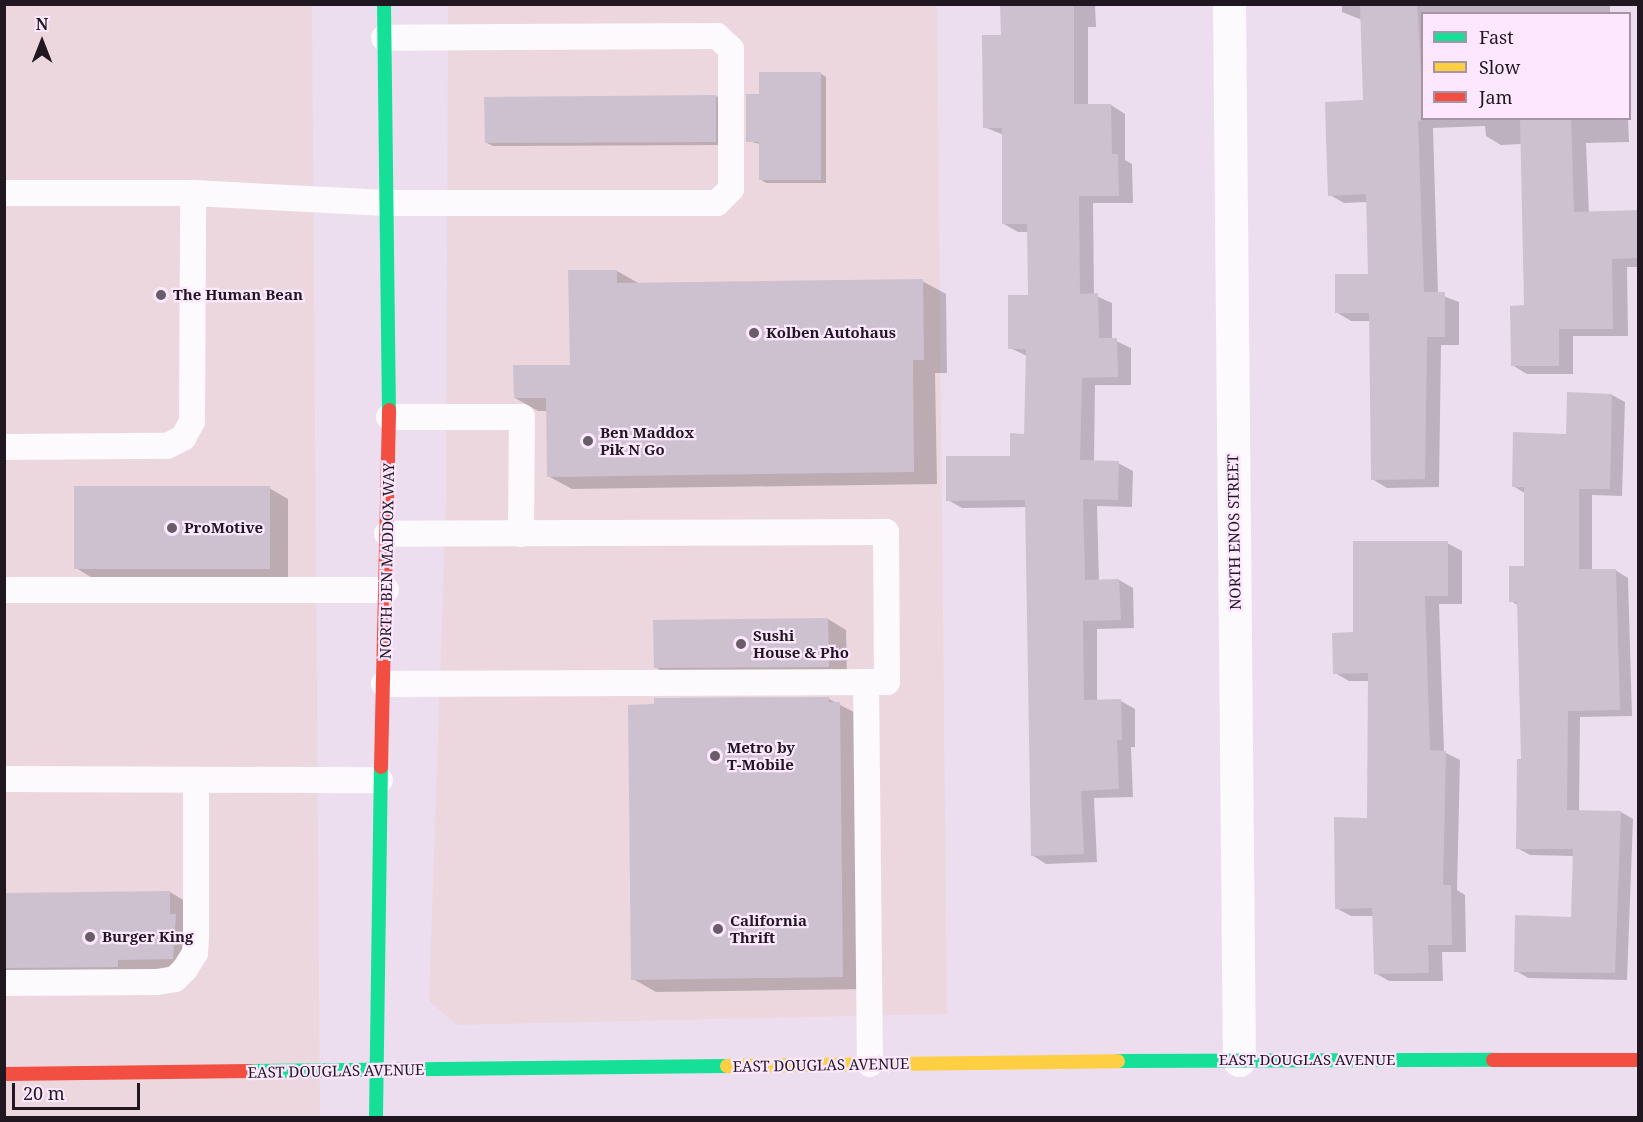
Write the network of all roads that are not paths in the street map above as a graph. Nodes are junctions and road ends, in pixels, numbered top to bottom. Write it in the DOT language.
graph roads {
  1 [pos="384,4"];
  2 [pos="1229,4"];
  3 [pos="384,39"];
  4 [pos="4,193"];
  5 [pos="193,194"];
  6 [pos="386,203"];
  7 [pos="389,417"];
  8 [pos="4,447"];
  9 [pos="387,534"];
  10 [pos="521,534"];
  11 [pos="4,590"];
  12 [pos="386,590"];
  13 [pos="866,682"];
  14 [pos="384,684"];
  15 [pos="4,779"];
  16 [pos="196,780"];
  17 [pos="380,780"];
  18 [pos="4,983"];
  19 [pos="1239,1060"];
  20 [pos="1638,1060"];
  21 [pos="870,1064"];
  22 [pos="376,1070"];
  23 [pos="4,1074"];
  24 [pos="376,1118"];
  1 -- 3 [label="street, NORTH BEN MADDOX WAY"];
  2 -- 19 [label="street, NORTH ENOS STREET"];
  3 -- 6 [label="street, NORTH BEN MADDOX WAY"];
  3 -- 6 [label="lane"];
  4 -- 5 [label="lane"];
  5 -- 6 [label="lane"];
  5 -- 8 [label="lane"];
  6 -- 7 [label="street, NORTH BEN MADDOX WAY"];
  7 -- 9 [label="street, NORTH BEN MADDOX WAY"];
  7 -- 10 [label="lane"];
  9 -- 10 [label="lane"];
  9 -- 12 [label="street, NORTH BEN MADDOX WAY"];
  10 -- 13 [label="lane"];
  11 -- 12 [label="lane"];
  12 -- 14 [label="street, NORTH BEN MADDOX WAY"];
  13 -- 14 [label="lane"];
  13 -- 21 [label="lane"];
  14 -- 17 [label="street, NORTH BEN MADDOX WAY"];
  15 -- 16 [label="lane"];
  16 -- 17 [label="lane"];
  16 -- 18 [label="lane"];
  17 -- 22 [label="street, NORTH BEN MADDOX WAY"];
  19 -- 20 [label="street, EAST DOUGLAS AVENUE"];
  19 -- 21 [label="street, EAST DOUGLAS AVENUE"];
  21 -- 22 [label="street, EAST DOUGLAS AVENUE"];
  22 -- 23 [label="street, EAST DOUGLAS AVENUE"];
  22 -- 24 [label="street, NORTH BEN MADDOX WAY"];
}
